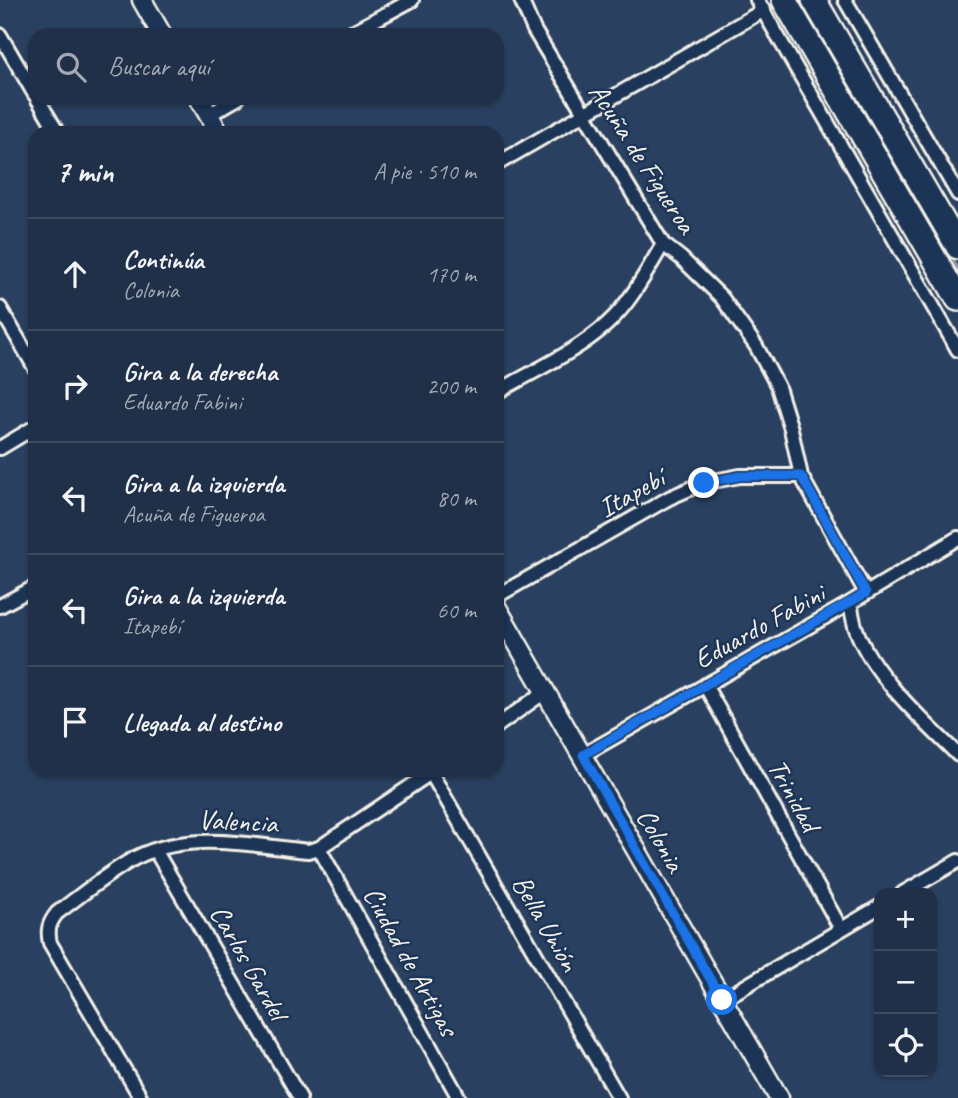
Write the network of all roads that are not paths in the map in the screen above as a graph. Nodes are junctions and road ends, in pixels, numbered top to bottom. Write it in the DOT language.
graph roads {
  1 [pos="142,0"];
  2 [pos="412,0"];
  3 [pos="521,0"];
  4 [pos="814,0"];
  5 [pos="845,0"];
  6 [pos="768,3"];
  7 [pos="158,28"];
  8 [pos="360,28"];
  9 [pos="0,35"];
  10 [pos="28,82"];
  11 [pos="41,105"];
  12 [pos="203,105"];
  13 [pos="226,105"];
  14 [pos="584,114"];
  15 [pos="209,115"];
  16 [pos="54,126"];
  17 [pos="215,126"];
  18 [pos="504,160"];
  19 [pos="958,194"];
  20 [pos="663,244"];
  21 [pos="958,247"];
  22 [pos="958,299"];
  23 [pos="0,308"];
  24 [pos="958,350"];
  25 [pos="28,356"];
  26 [pos="504,388"];
  27 [pos="28,432"];
  28 [pos="0,448"];
  29 [pos="801,476"];
  30 [pos="958,538"];
  31 [pos="28,591"];
  32 [pos="504,592"];
  33 [pos="866,593"];
  34 [pos="850,603"];
  35 [pos="0,606"];
  36 [pos="504,625"];
  37 [pos="705,685"];
  38 [pos="546,691"];
  39 [pos="504,721"];
  40 [pos="583,755"];
  41 [pos="958,755"];
  42 [pos="426,777"];
  43 [pos="436,777"];
  44 [pos="319,848"];
  45 [pos="155,850"];
  46 [pos="958,861"];
  47 [pos="912,888"];
  48 [pos="874,910"];
  49 [pos="841,929"];
  50 [pos="722,1000"];
  51 [pos="141,1098"];
  52 [pos="300,1098"];
  53 [pos="459,1098"];
  54 [pos="619,1098"];
  55 [pos="779,1098"];
  1 -- 7 [label="street"];
  2 -- 8 [label="street"];
  3 -- 14 [label="street, Acuña de Figueroa"];
  4 -- 21 [label="highway"];
  5 -- 19 [label="street"];
  6 -- 14 [label="street"];
  6 -- 22 [label="highway"];
  6 -- 24 [label="street"];
  9 -- 10 [label="street"];
  11 -- 16 [label="street"];
  12 -- 15 [label="street"];
  13 -- 15 [label="street"];
  14 -- 18 [label="street"];
  14 -- 20 [label="street, Acuña de Figueroa"];
  15 -- 17 [label="street"];
  20 -- 26 [label="street"];
  20 -- 29 [label="street, Acuña de Figueroa"];
  23 -- 25 [label="street"];
  27 -- 28 [label="street"];
  29 -- 32 [label="street, Itapebí"];
  29 -- 33 [label="street, Acuña de Figueroa"];
  30 -- 33 [label="street, Eduardo Fabini"];
  31 -- 35 [label="street"];
  33 -- 34 [label="street, Eduardo Fabini"];
  34 -- 37 [label="street, Eduardo Fabini"];
  34 -- 41 [label="street"];
  36 -- 38 [label="street, Colonia"];
  37 -- 40 [label="street, Eduardo Fabini"];
  37 -- 49 [label="street, Trinidad"];
  38 -- 39 [label="street"];
  38 -- 40 [label="street, Colonia"];
  40 -- 50 [label="street, Colonia"];
  42 -- 44 [label="street"];
  43 -- 54 [label="street, Bella Unión"];
  44 -- 45 [label="street, Valencia"];
  44 -- 53 [label="street, Ciudad de Artigas"];
  45 -- 51 [label="street, Valencia"];
  45 -- 52 [label="street, Carlos Gardel"];
  46 -- 47 [label="street"];
  48 -- 49 [label="street"];
  49 -- 50 [label="street"];
  50 -- 55 [label="street, Colonia"];
}
